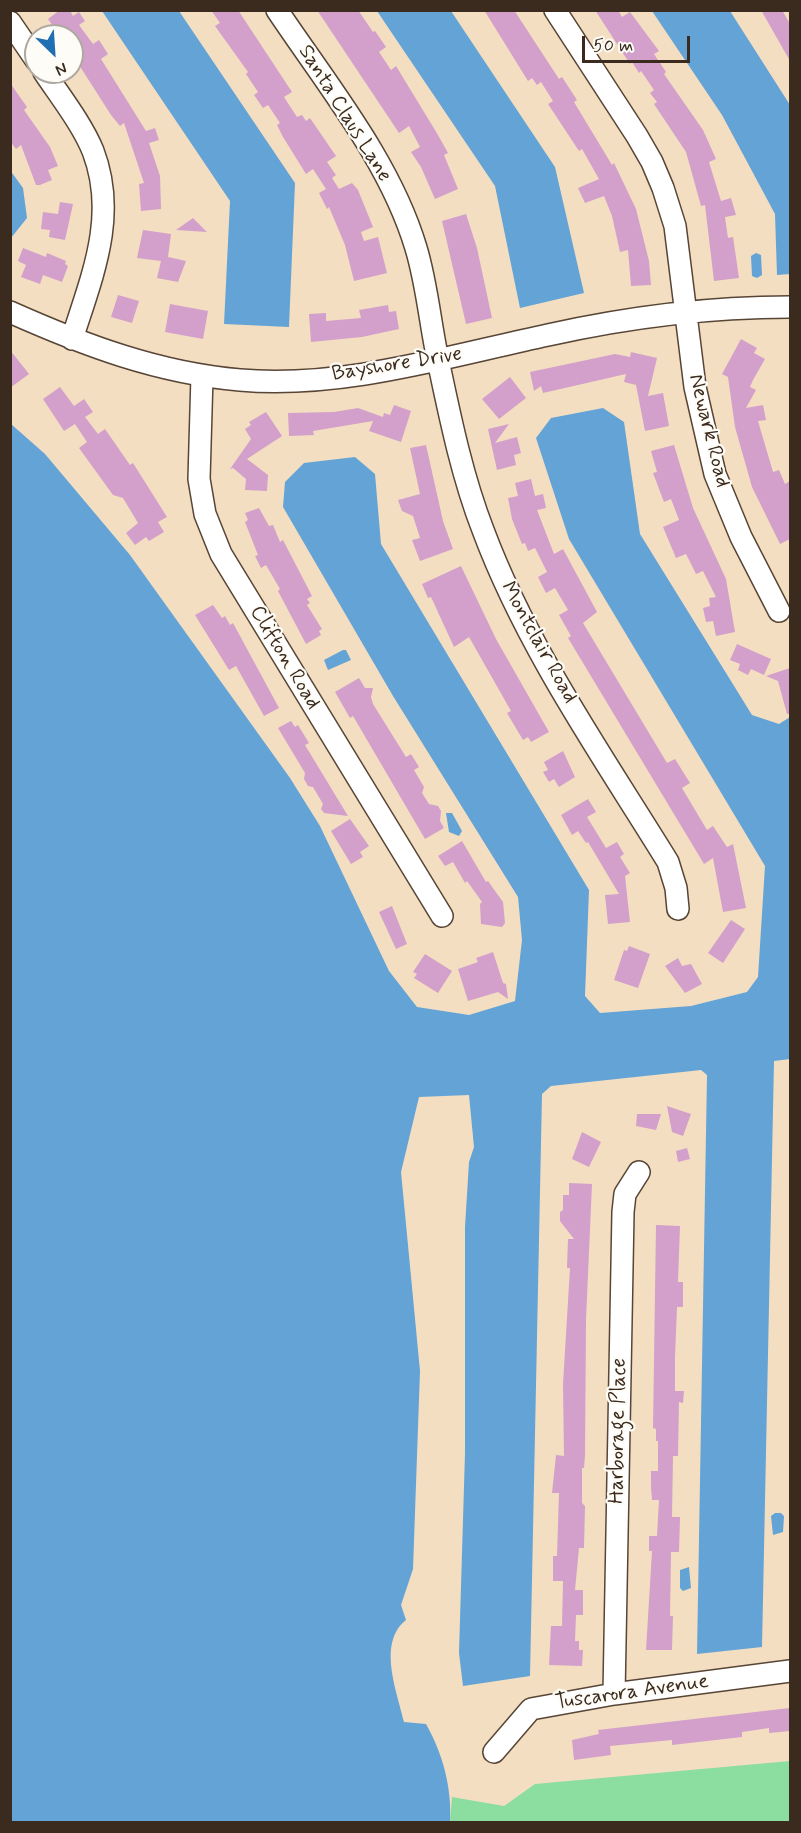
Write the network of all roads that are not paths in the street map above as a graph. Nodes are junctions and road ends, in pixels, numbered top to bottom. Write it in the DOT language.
graph roads {
  1 [pos="277,10"];
  2 [pos="555,10"];
  3 [pos="10,22"];
  4 [pos="24,42"];
  5 [pos="51,84"];
  6 [pos="790,307"];
  7 [pos="685,310"];
  8 [pos="10,312"];
  9 [pos="72,339"];
  10 [pos="438,360"];
  11 [pos="202,376"];
  12 [pos="779,611"];
  13 [pos="678,909"];
  14 [pos="442,916"];
  15 [pos="639,1172"];
  16 [pos="790,1671"];
  17 [pos="614,1694"];
  18 [pos="494,1752"];
  1 -- 10 [label="street, Santa Claus Lane"];
  2 -- 7 [label="street, Newark Road"];
  3 -- 4 [label="street"];
  5 -- 9 [label="street"];
  6 -- 7 [label="street, Bayshore Drive"];
  7 -- 10 [label="street, Bayshore Drive"];
  7 -- 12 [label="street, Newark Road"];
  8 -- 9 [label="street, Bayshore Drive"];
  9 -- 11 [label="street, Bayshore Drive"];
  10 -- 11 [label="street, Bayshore Drive"];
  10 -- 13 [label="street, Montclair Road"];
  11 -- 14 [label="street, Clifton Road"];
  15 -- 17 [label="street, Harborage Place"];
  16 -- 17 [label="street, Tuscarora Avenue"];
  17 -- 18 [label="street, Tuscarora Avenue"];
}
